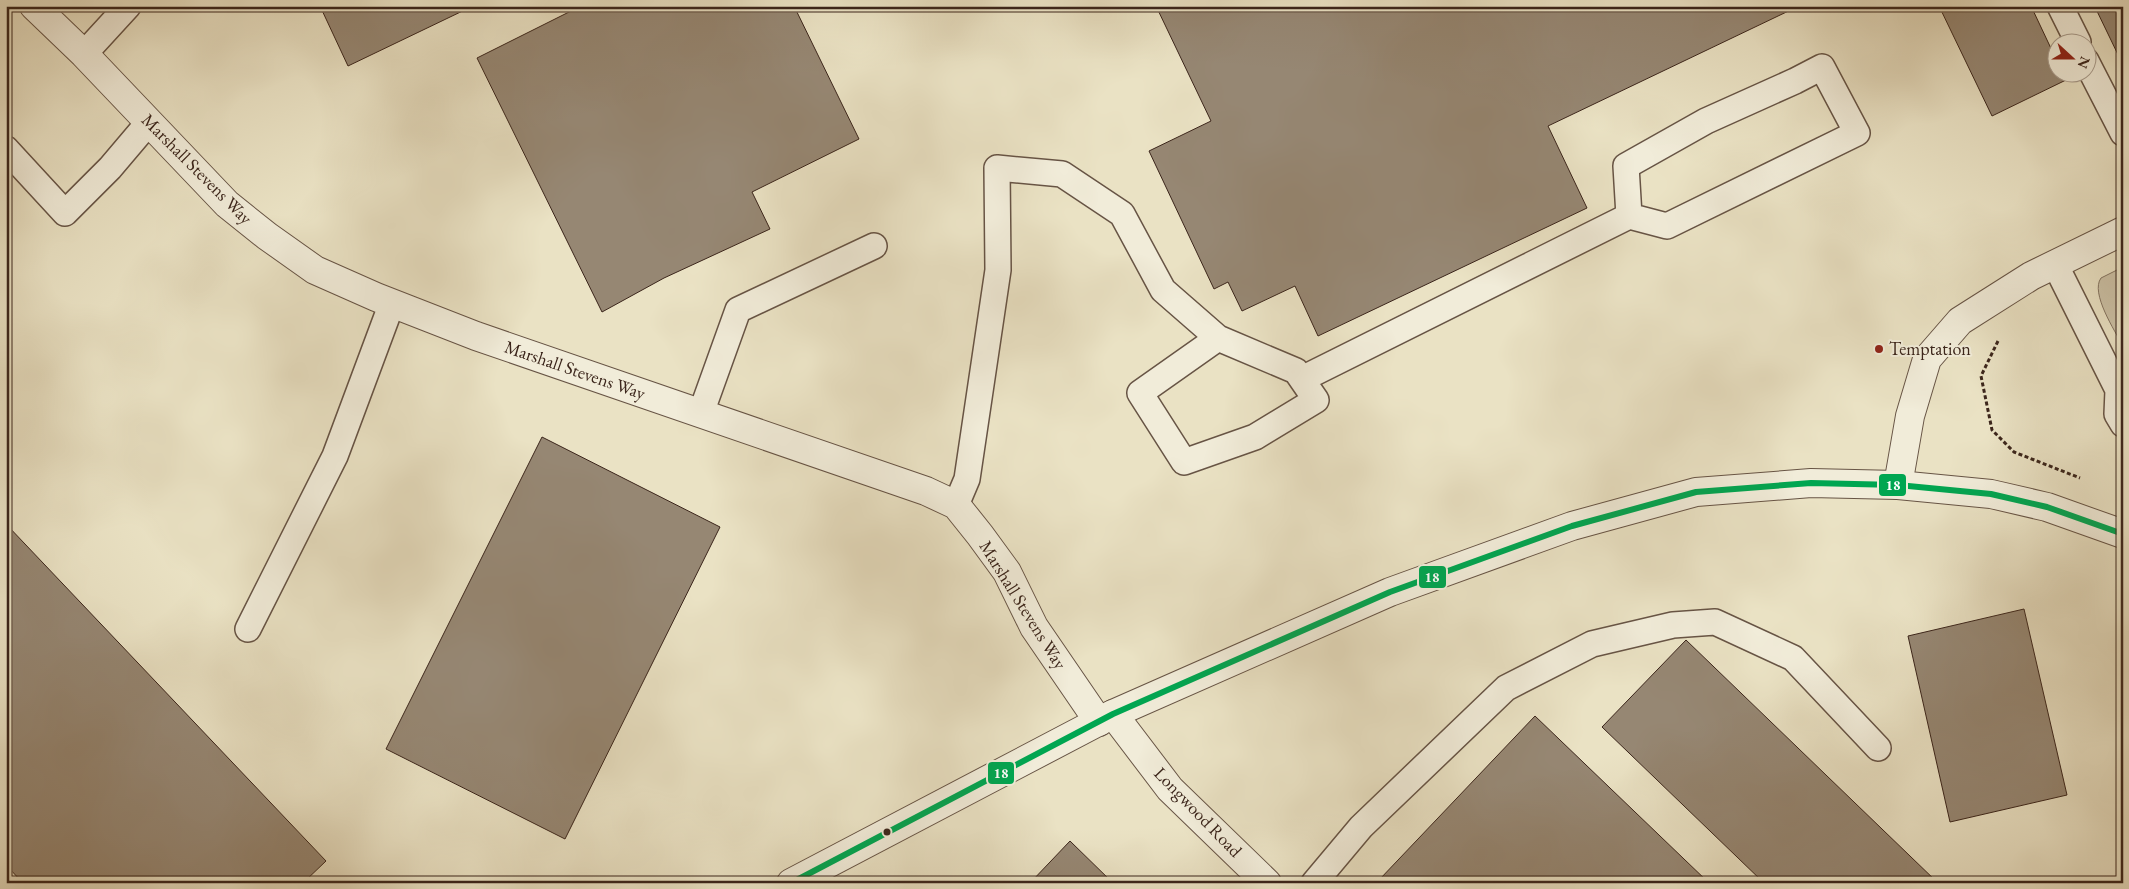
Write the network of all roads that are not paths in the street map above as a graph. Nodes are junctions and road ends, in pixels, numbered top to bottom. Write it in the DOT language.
graph roads {
  1 [pos="34,6"];
  2 [pos="128,6"];
  3 [pos="2060,6"];
  4 [pos="2073,32"];
  5 [pos="84,54"];
  6 [pos="2096,80"];
  7 [pos="149,122"];
  8 [pos="2123,133"];
  9 [pos="6,149"];
  10 [pos="1629,216"];
  11 [pos="2123,231"];
  12 [pos="874,246"];
  13 [pos="2055,264"];
  14 [pos="392,304"];
  15 [pos="1218,338"];
  16 [pos="1302,379"];
  17 [pos="2120,391"];
  18 [pos="701,413"];
  19 [pos="2123,424"];
  20 [pos="1898,485"];
  21 [pos="956,505"];
  22 [pos="2123,534"];
  23 [pos="248,629"];
  24 [pos="1106,718"];
  25 [pos="1878,748"];
  26 [pos="791,883"];
  27 [pos="1267,883"];
  28 [pos="1314,883"];
  1 -- 5 [label="street, Marshall Stevens Way"];
  2 -- 5 [label="lane"];
  3 -- 4 [label="lane"];
  5 -- 7 [label="street, Marshall Stevens Way"];
  6 -- 8 [label="lane"];
  7 -- 9 [label="lane"];
  7 -- 14 [label="street, Marshall Stevens Way"];
  10 -- 10 [label="lane"];
  10 -- 16 [label="lane"];
  11 -- 13 [label="street"];
  12 -- 18 [label="lane"];
  13 -- 17 [label="lane"];
  13 -- 20 [label="street"];
  14 -- 18 [label="street, Marshall Stevens Way"];
  14 -- 23 [label="lane"];
  15 -- 16 [label="lane"];
  15 -- 16 [label="lane"];
  15 -- 21 [label="lane"];
  17 -- 19 [label="lane"];
  18 -- 21 [label="street, Marshall Stevens Way"];
  20 -- 22 [label="street"];
  20 -- 24 [label="street"];
  21 -- 24 [label="street, Marshall Stevens Way"];
  24 -- 26 [label="street"];
  24 -- 27 [label="street, Longwood Road"];
  25 -- 28 [label="lane"];
}
